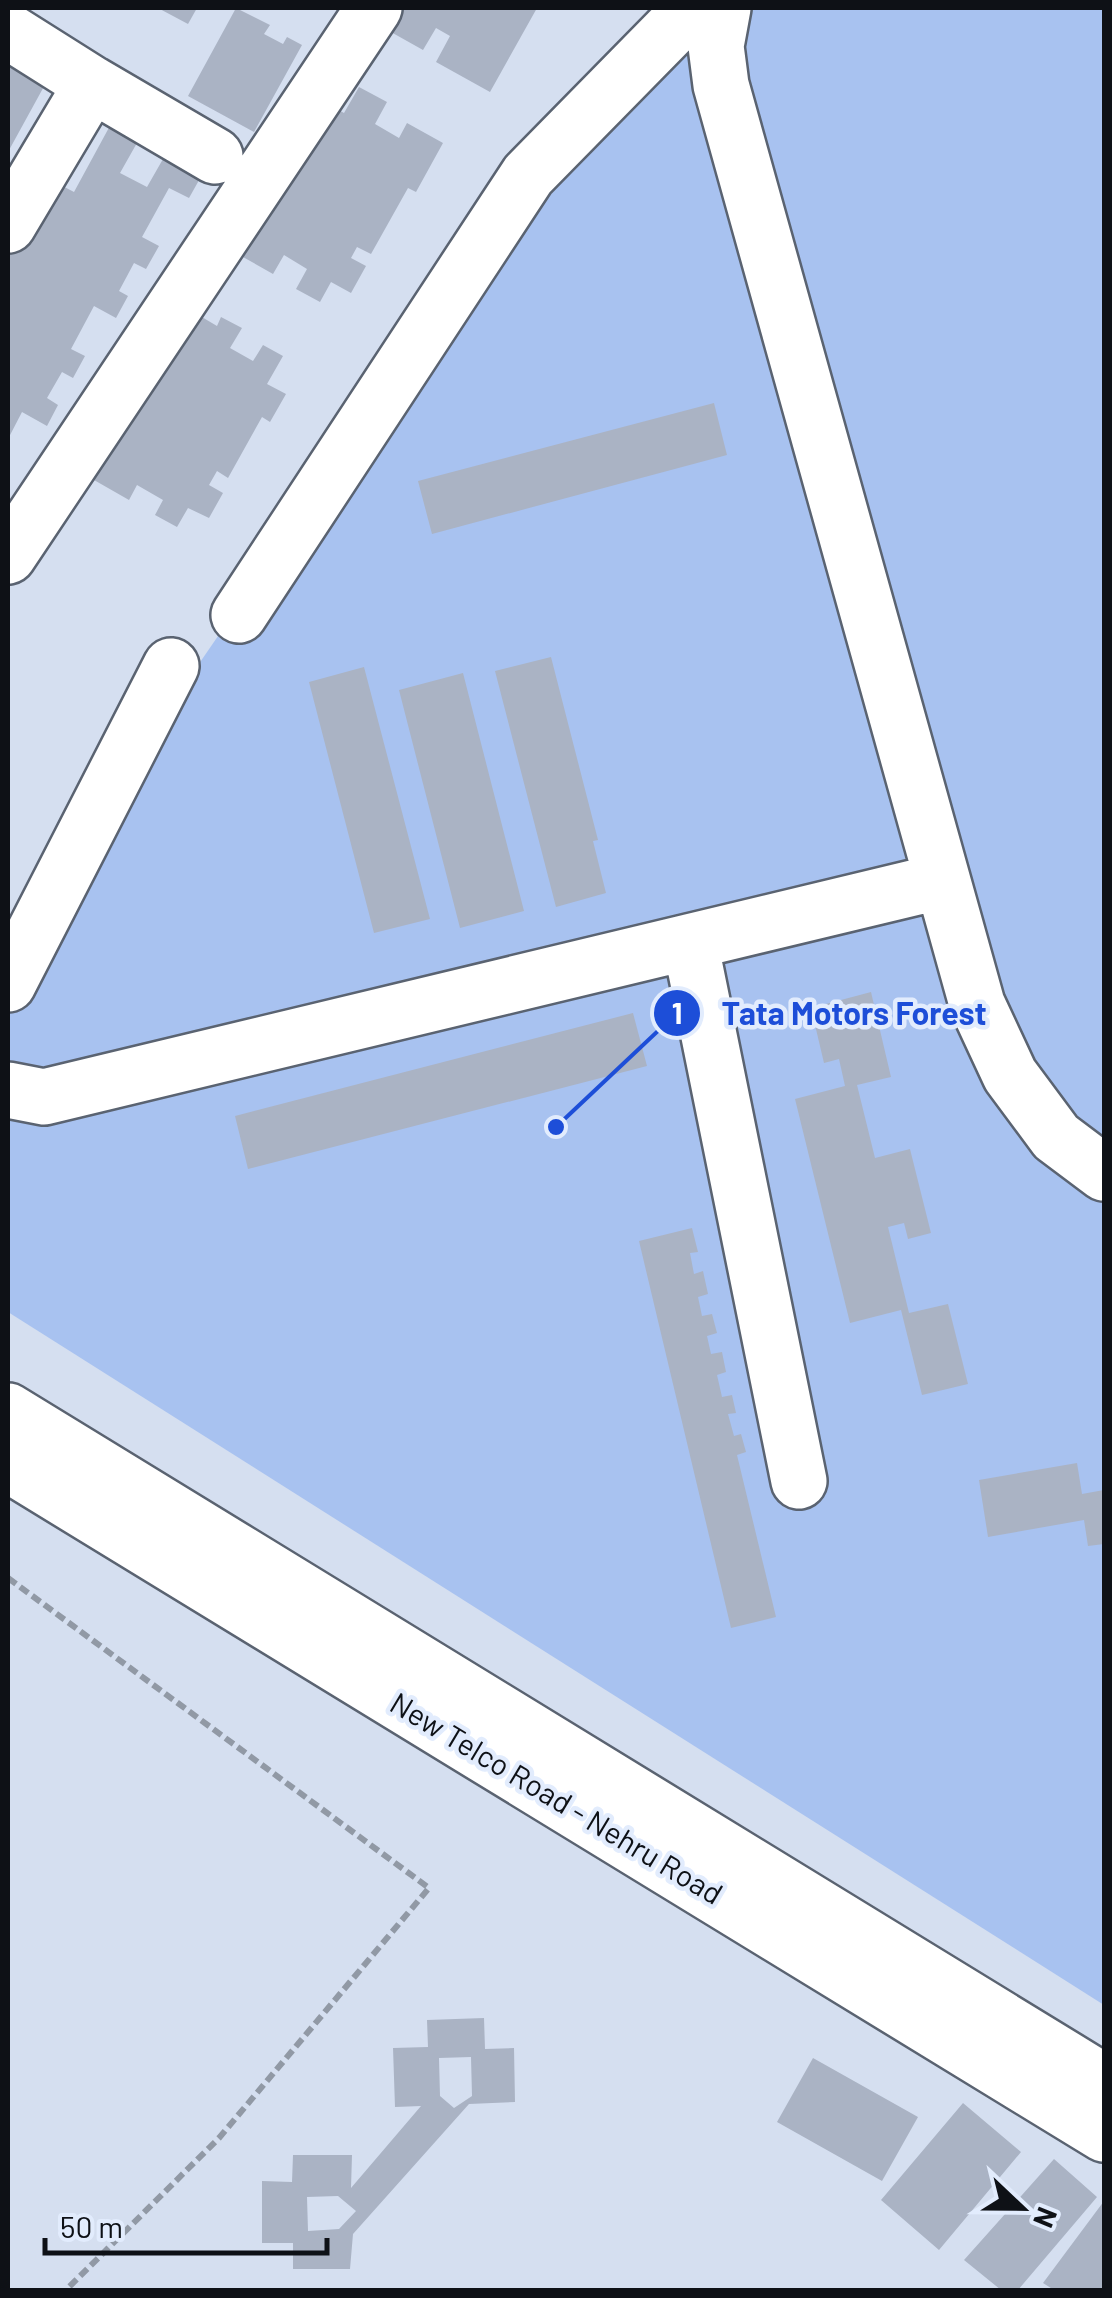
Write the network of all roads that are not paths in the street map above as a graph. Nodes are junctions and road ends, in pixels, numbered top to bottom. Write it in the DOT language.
graph roads {
  1 [pos="374,8"];
  2 [pos="692,8"];
  3 [pos="724,8"];
  4 [pos="8,31"];
  5 [pos="92,84"];
  6 [pos="215,156"];
  7 [pos="9,217"];
  8 [pos="8,556"];
  9 [pos="239,615"];
  10 [pos="170,666"];
  11 [pos="942,881"];
  12 [pos="690,942"];
  13 [pos="8,984"];
  14 [pos="8,1090"];
  15 [pos="1104,1173"];
  16 [pos="8,1411"];
  17 [pos="8,1464"];
  18 [pos="800,1481"];
  19 [pos="964,2022"];
  20 [pos="1104,2082"];
  21 [pos="1104,2134"];
  1 -- 8 [label="street"];
  2 -- 9 [label="street"];
  3 -- 11 [label="street"];
  4 -- 5 [label="street"];
  5 -- 6 [label="street"];
  5 -- 7 [label="street"];
  10 -- 13 [label="street"];
  11 -- 12 [label="street"];
  11 -- 15 [label="street"];
  12 -- 14 [label="street"];
  12 -- 18 [label="street"];
  16 -- 19 [label="street, New Telco Road - Nehru Road"];
  17 -- 19 [label="street, New Telco Road - Nehru Road"];
  19 -- 20 [label="street, New Telco Road - Nehru Road"];
  19 -- 21 [label="street, New Telco Road - Nehru Road"];
}
